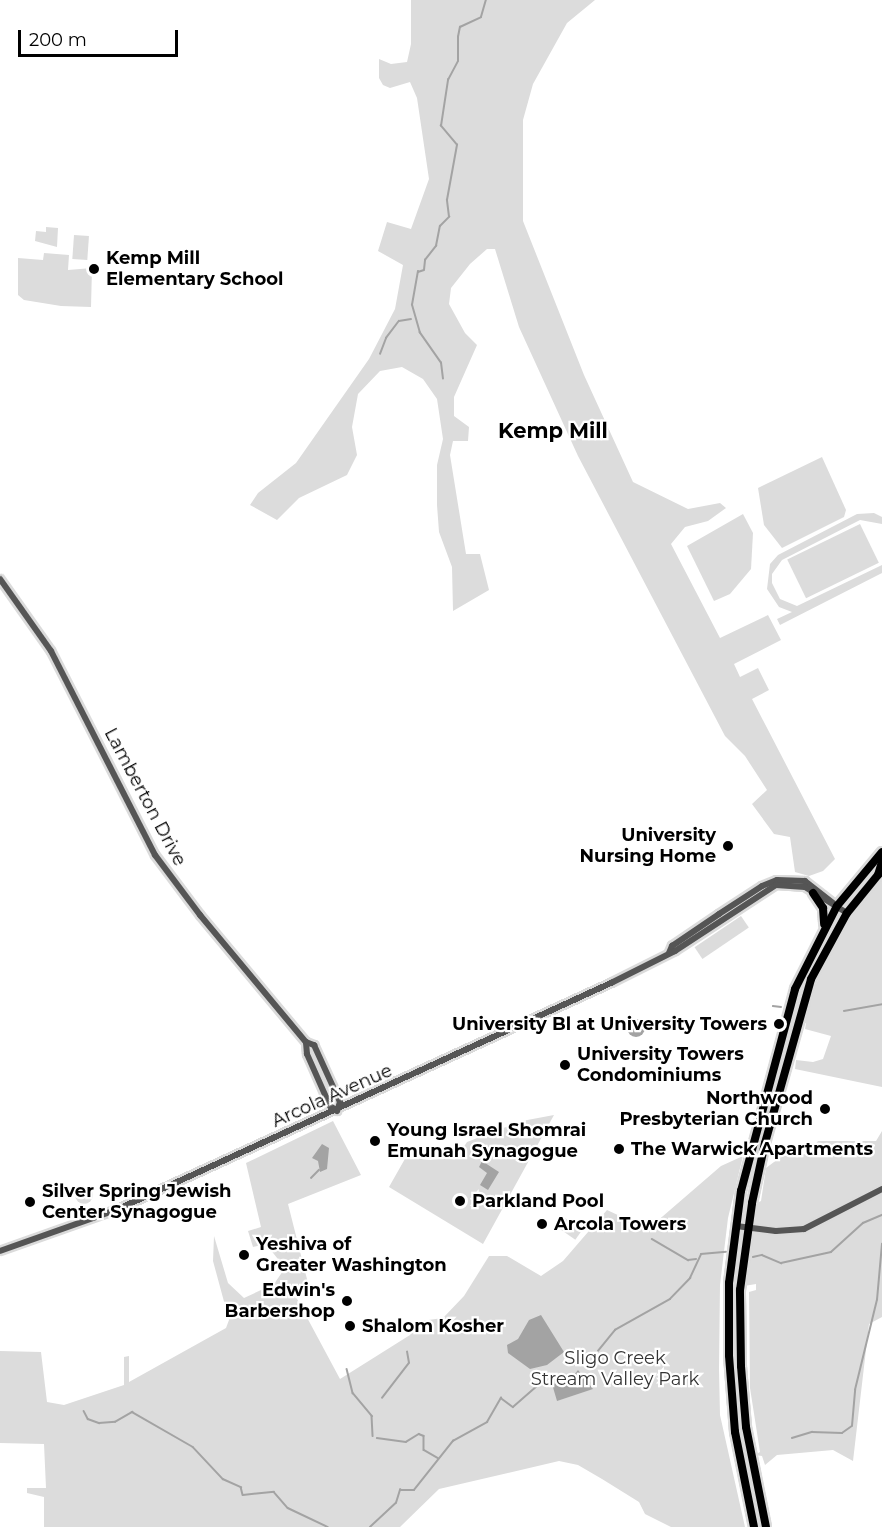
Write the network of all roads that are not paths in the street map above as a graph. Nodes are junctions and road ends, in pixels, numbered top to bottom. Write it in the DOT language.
graph roads {
  1 [pos="0,579"];
  2 [pos="882,852"];
  3 [pos="882,862"];
  4 [pos="880,872"];
  5 [pos="813,893"];
  6 [pos="837,906"];
  7 [pos="847,913"];
  8 [pos="824,927"];
  9 [pos="669,952"];
  10 [pos="306,1042"];
  11 [pos="337,1111"];
  12 [pos="882,1189"];
  13 [pos="736,1226"];
  14 [pos="748,1227"];
  15 [pos="0,1251"];
  16 [pos="754,1527"];
  17 [pos="766,1527"];
  1 -- 10 [label="street, Lamberton Drive"];
  2 -- 6 [label="main road"];
  3 -- 4 [label="main road"];
  4 -- 7 [label="main road"];
  5 -- 6 [label="street, Arcola Avenue"];
  5 -- 8 [label="main road"];
  5 -- 9 [label="street, Arcola Avenue"];
  6 -- 7 [label="street, Arcola Avenue"];
  6 -- 8 [label="main road"];
  6 -- 9 [label="street, Arcola Avenue"];
  7 -- 14 [label="main road"];
  8 -- 13 [label="main road"];
  9 -- 11 [label="street, Arcola Avenue"];
  10 -- 11 [label="street, Lamberton Drive"];
  10 -- 11 [label="street, Lamberton Drive"];
  11 -- 15 [label="street, Arcola Avenue"];
  12 -- 14 [label="street"];
  13 -- 14 [label="street"];
  13 -- 16 [label="main road"];
  14 -- 17 [label="main road"];
}
